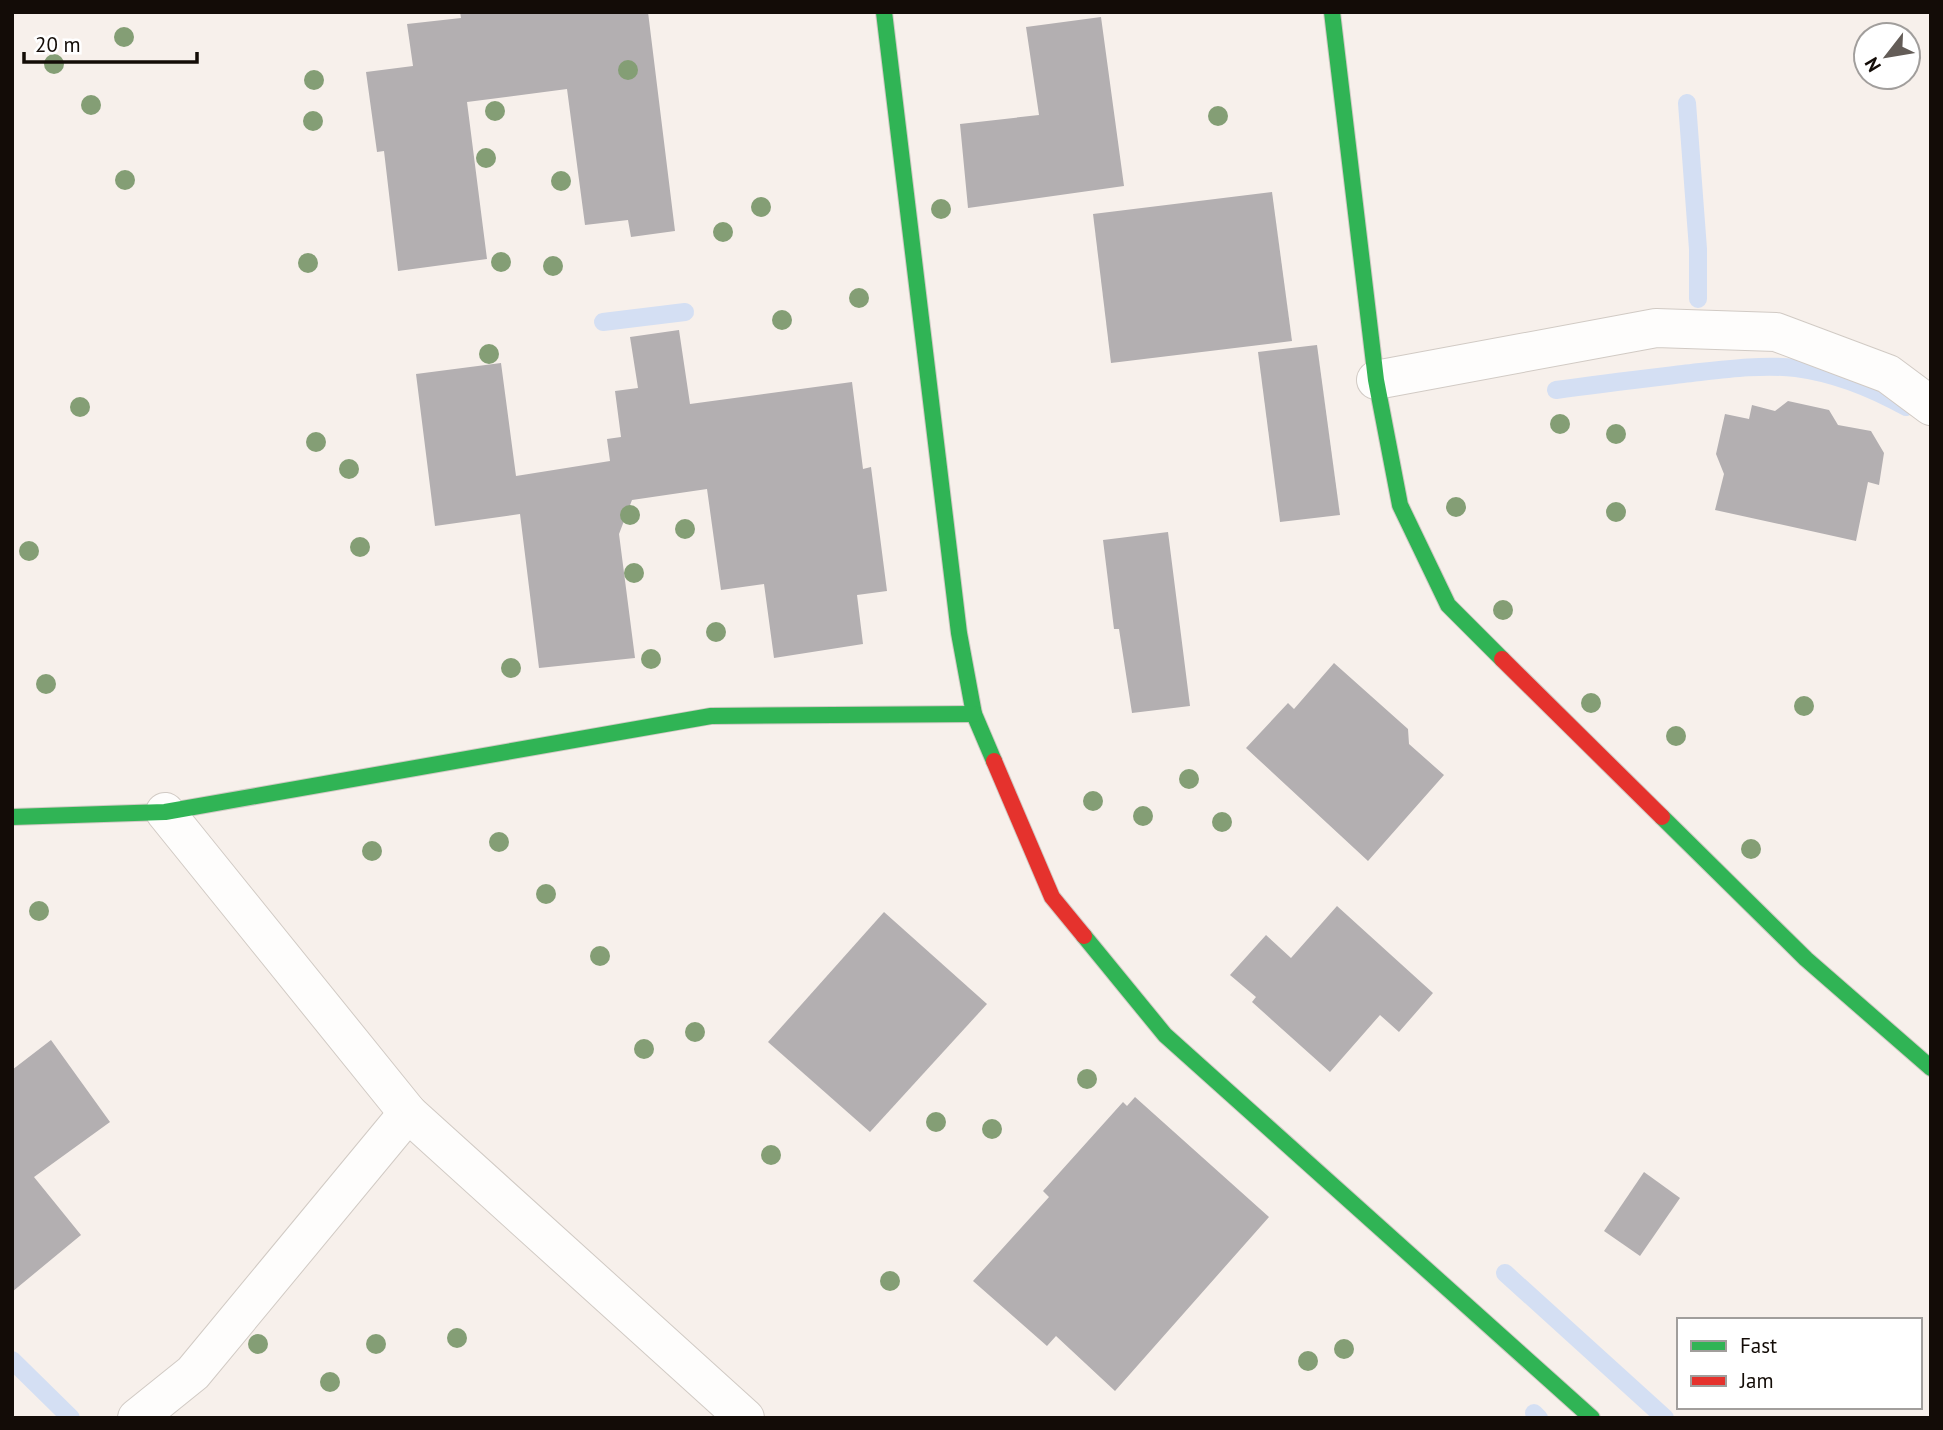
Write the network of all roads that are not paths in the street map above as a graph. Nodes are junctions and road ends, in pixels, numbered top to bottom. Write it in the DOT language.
graph roads {
  1 [pos="884,12"];
  2 [pos="1332,12"];
  3 [pos="1376,380"];
  4 [pos="1931,406"];
  5 [pos="974,713"];
  6 [pos="165,811"];
  7 [pos="12,817"];
  8 [pos="1931,1068"];
  9 [pos="408,1113"];
  10 [pos="137,1418"];
  11 [pos="745,1418"];
  12 [pos="1592,1418"];
  1 -- 5 [label="street"];
  2 -- 3 [label="street"];
  3 -- 4 [label="street"];
  3 -- 8 [label="street"];
  5 -- 6 [label="street"];
  5 -- 12 [label="street"];
  6 -- 7 [label="street"];
  6 -- 9 [label="street"];
  9 -- 10 [label="street"];
  9 -- 11 [label="street"];
}
